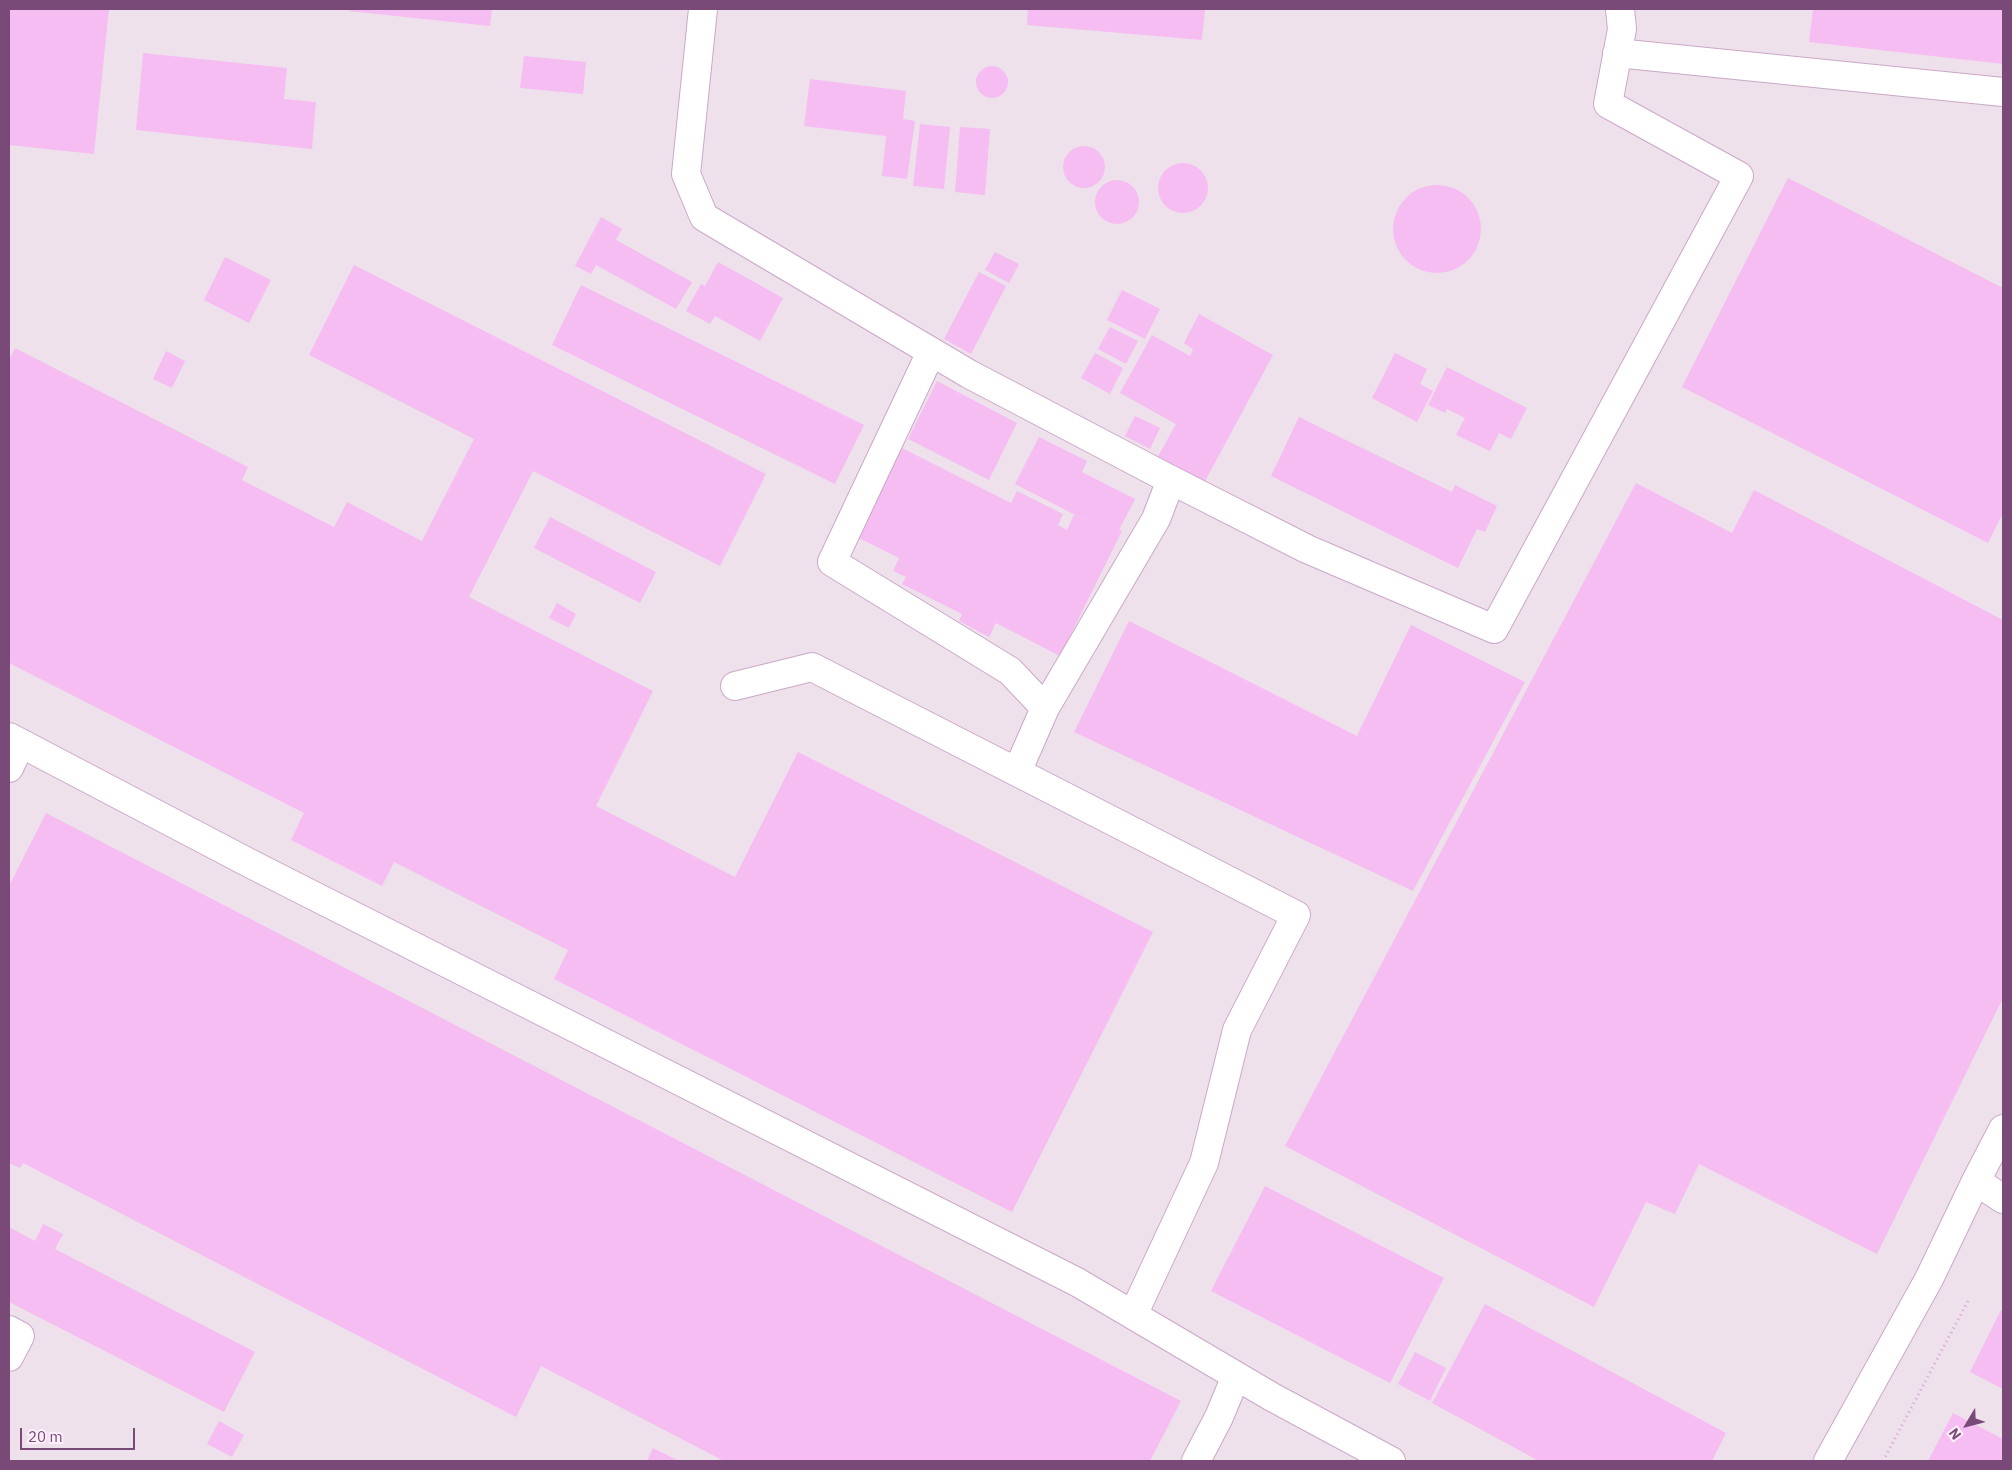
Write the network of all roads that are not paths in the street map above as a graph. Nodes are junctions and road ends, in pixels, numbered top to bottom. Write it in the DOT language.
graph roads {
  1 [pos="703,9"];
  2 [pos="1620,9"];
  3 [pos="1618,53"];
  4 [pos="2003,92"];
  5 [pos="931,352"];
  6 [pos="1172,480"];
  7 [pos="735,686"];
  8 [pos="1045,708"];
  9 [pos="15,740"];
  10 [pos="9,768"];
  11 [pos="1017,772"];
  12 [pos="2003,1129"];
  13 [pos="1976,1181"];
  14 [pos="2003,1199"];
  15 [pos="1132,1316"];
  16 [pos="9,1330"];
  17 [pos="9,1357"];
  18 [pos="1236,1376"];
  19 [pos="1196,1461"];
  20 [pos="1391,1461"];
  21 [pos="1828,1461"];
  1 -- 5 [label="lane"];
  2 -- 3 [label="lane"];
  3 -- 4 [label="lane"];
  3 -- 6 [label="lane"];
  5 -- 6 [label="lane"];
  5 -- 8 [label="lane"];
  6 -- 8 [label="lane"];
  7 -- 11 [label="lane"];
  8 -- 11 [label="lane"];
  9 -- 10 [label="lane"];
  9 -- 15 [label="lane"];
  11 -- 15 [label="lane"];
  12 -- 13 [label="lane"];
  13 -- 14 [label="lane"];
  13 -- 21 [label="lane"];
  15 -- 18 [label="lane"];
  16 -- 17 [label="lane"];
  18 -- 19 [label="lane"];
  18 -- 20 [label="lane"];
}
